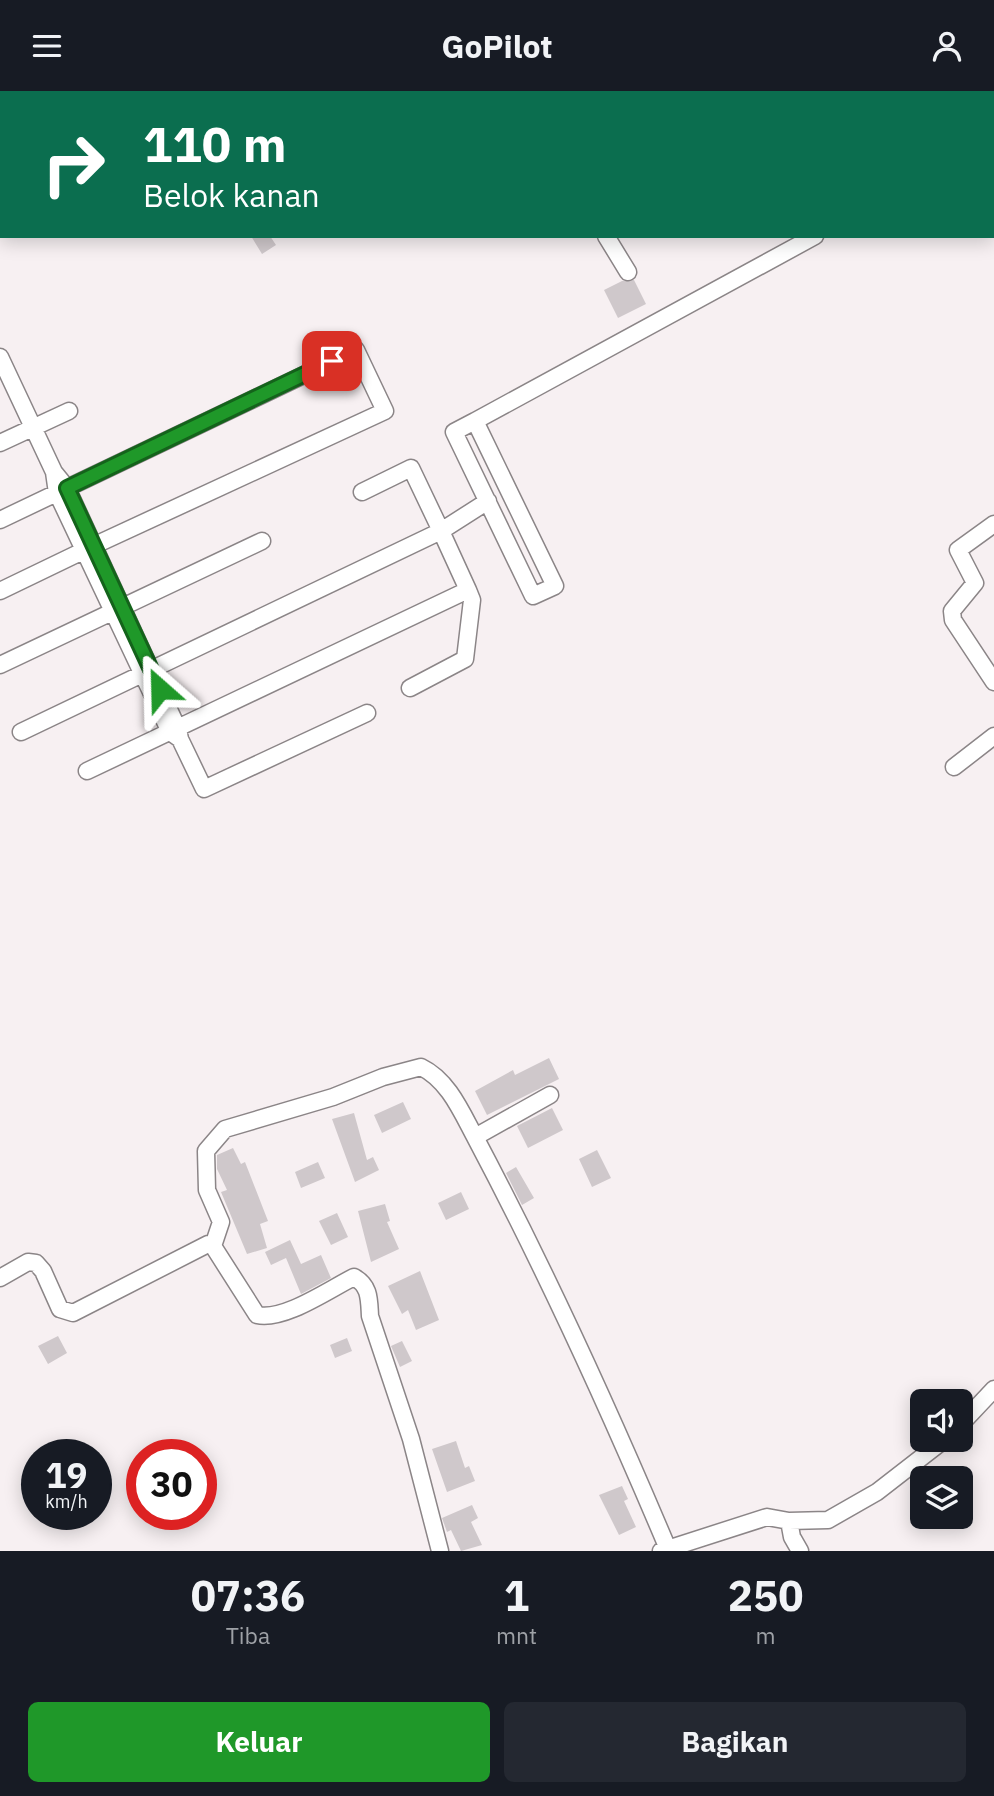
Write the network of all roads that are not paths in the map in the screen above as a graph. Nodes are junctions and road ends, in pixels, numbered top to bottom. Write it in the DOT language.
graph roads {
  1 [pos="607,238"];
  2 [pos="811,238"];
  3 [pos="628,272"];
  4 [pos="2,364"];
  5 [pos="69,411"];
  6 [pos="475,421"];
  7 [pos="33,427"];
  8 [pos="0,443"];
  9 [pos="62,491"];
  10 [pos="362,492"];
  11 [pos="488,501"];
  12 [pos="0,520"];
  13 [pos="994,524"];
  14 [pos="441,531"];
  15 [pos="262,541"];
  16 [pos="89,548"];
  17 [pos="468,590"];
  18 [pos="0,591"];
  19 [pos="118,609"];
  20 [pos="0,665"];
  21 [pos="147,672"];
  22 [pos="994,683"];
  23 [pos="410,688"];
  24 [pos="367,713"];
  25 [pos="21,732"];
  26 [pos="176,734"];
  27 [pos="994,736"];
  28 [pos="954,767"];
  29 [pos="87,771"];
  30 [pos="550,1095"];
  31 [pos="475,1137"];
  32 [pos="214,1246"];
  33 [pos="0,1278"];
  34 [pos="994,1389"];
  35 [pos="973,1411"];
  36 [pos="928,1452"];
  37 [pos="789,1521"];
  38 [pos="665,1550"];
  39 [pos="440,1551"];
  40 [pos="800,1551"];
  1 -- 3 [label="street"];
  2 -- 6 [label="street"];
  4 -- 7 [label="street"];
  5 -- 7 [label="street"];
  6 -- 11 [label="street"];
  6 -- 11 [label="street"];
  7 -- 8 [label="street"];
  7 -- 9 [label="street"];
  9 -- 12 [label="street"];
  9 -- 16 [label="street"];
  9 -- 16 [label="street"];
  10 -- 14 [label="street"];
  11 -- 14 [label="street"];
  13 -- 22 [label="street"];
  14 -- 17 [label="street"];
  14 -- 21 [label="street"];
  15 -- 19 [label="street"];
  16 -- 18 [label="street"];
  16 -- 19 [label="street"];
  17 -- 23 [label="street"];
  17 -- 26 [label="street"];
  19 -- 20 [label="street"];
  19 -- 21 [label="street"];
  21 -- 25 [label="street"];
  21 -- 26 [label="street"];
  24 -- 26 [label="street"];
  26 -- 29 [label="street"];
  27 -- 28 [label="street"];
  30 -- 31 [label="street"];
  31 -- 32 [label="street"];
  31 -- 38 [label="street"];
  32 -- 33 [label="street"];
  32 -- 39 [label="street"];
  34 -- 35 [label="street"];
  36 -- 37 [label="street"];
  37 -- 38 [label="street"];
  37 -- 40 [label="street"];
}
